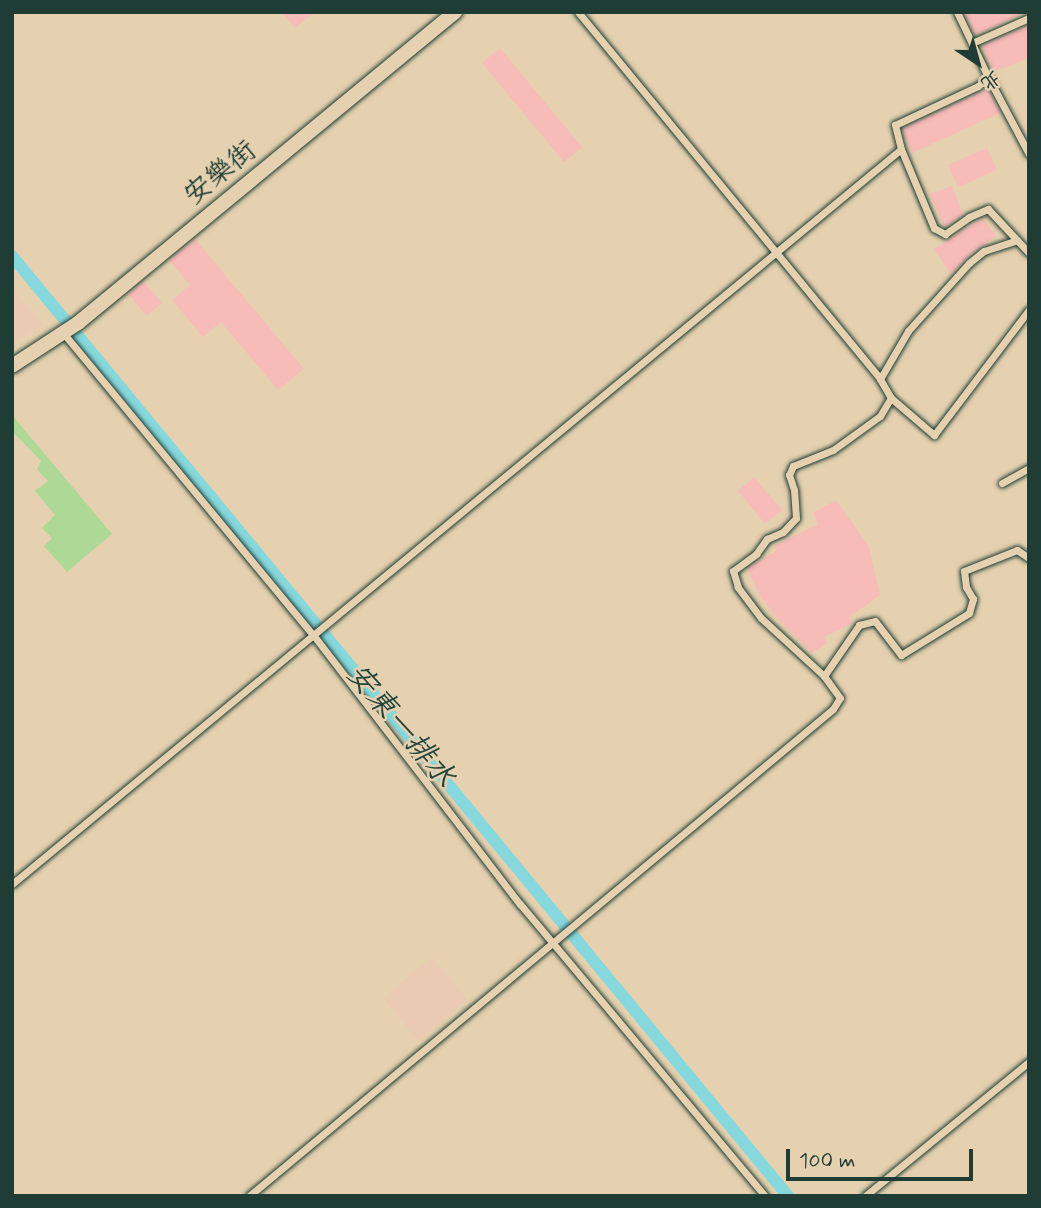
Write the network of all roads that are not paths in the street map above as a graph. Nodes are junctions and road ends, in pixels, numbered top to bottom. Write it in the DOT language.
graph roads {
  1 [pos="455,12"];
  2 [pos="578,12"];
  3 [pos="957,12"];
  4 [pos="1029,19"];
  5 [pos="972,43"];
  6 [pos="988,77"];
  7 [pos="901,149"];
  8 [pos="1029,154"];
  9 [pos="1017,240"];
  10 [pos="776,253"];
  11 [pos="1029,253"];
  12 [pos="1029,310"];
  13 [pos="64,334"];
  14 [pos="12,366"];
  15 [pos="880,379"];
  16 [pos="891,398"];
  17 [pos="1029,468"];
  18 [pos="1002,484"];
  19 [pos="1029,558"];
  20 [pos="314,636"];
  21 [pos="824,677"];
  22 [pos="12,884"];
  23 [pos="554,944"];
  24 [pos="1029,1062"];
  25 [pos="249,1196"];
  26 [pos="765,1196"];
  27 [pos="865,1196"];
  1 -- 13 [label="street, 安樂街"];
  2 -- 10 [label="lane"];
  3 -- 5 [label="lane"];
  4 -- 5 [label="lane"];
  5 -- 6 [label="lane"];
  6 -- 7 [label="lane"];
  6 -- 8 [label="lane"];
  7 -- 9 [label="lane"];
  7 -- 10 [label="lane"];
  9 -- 11 [label="lane"];
  9 -- 15 [label="lane"];
  10 -- 15 [label="lane"];
  10 -- 20 [label="lane"];
  12 -- 16 [label="lane"];
  13 -- 14 [label="street, 安樂街"];
  13 -- 20 [label="lane"];
  15 -- 16 [label="lane"];
  16 -- 21 [label="lane"];
  17 -- 18 [label="lane"];
  19 -- 21 [label="lane"];
  20 -- 22 [label="lane"];
  20 -- 23 [label="lane"];
  21 -- 23 [label="lane"];
  23 -- 25 [label="lane"];
  23 -- 26 [label="lane"];
  24 -- 27 [label="lane"];
}
